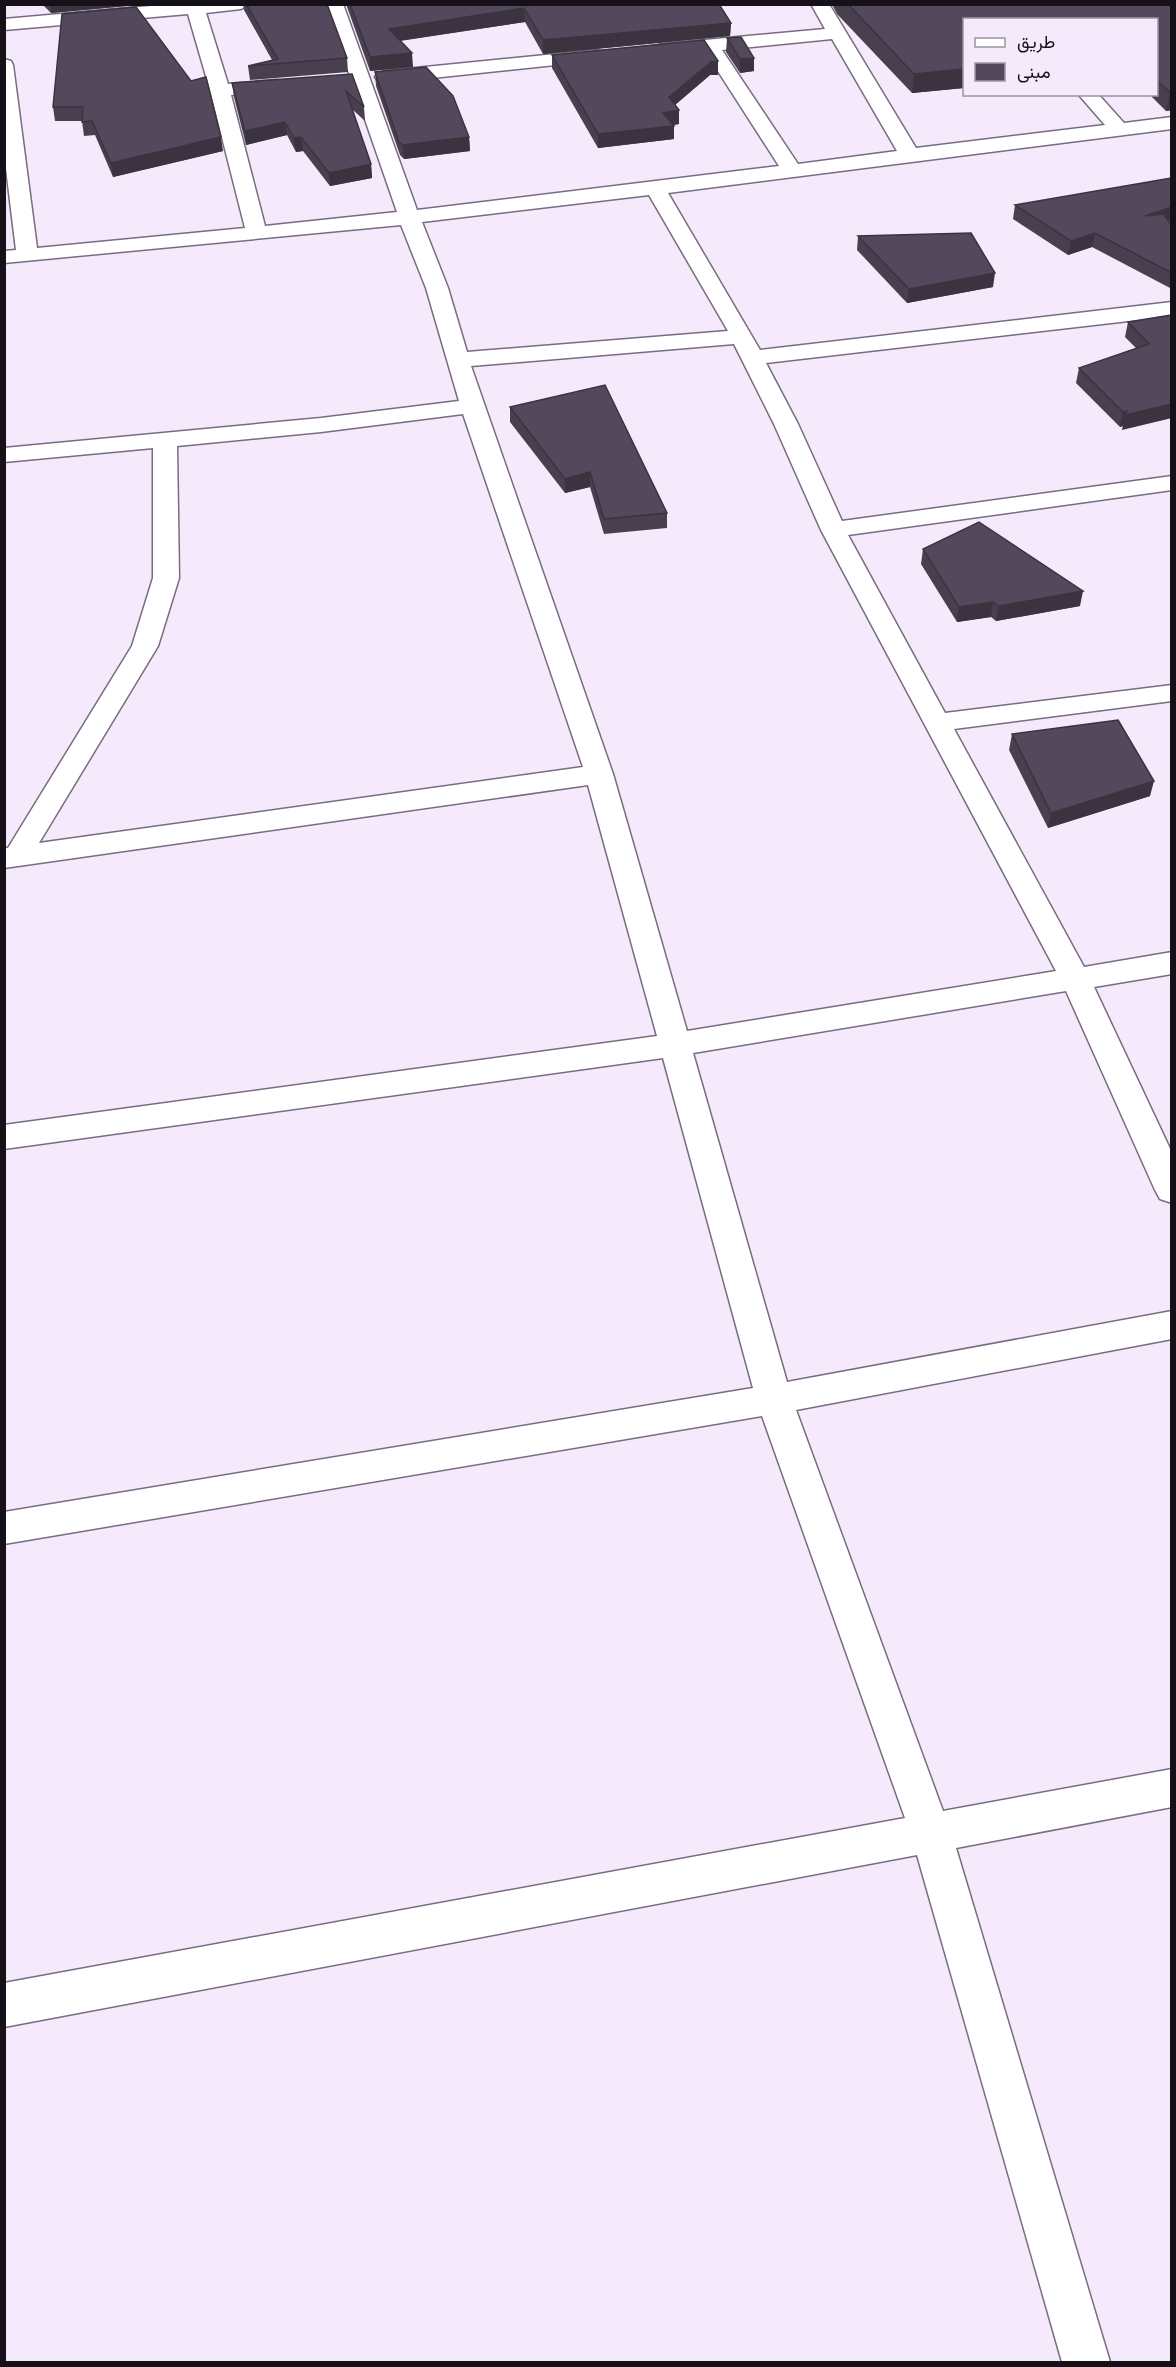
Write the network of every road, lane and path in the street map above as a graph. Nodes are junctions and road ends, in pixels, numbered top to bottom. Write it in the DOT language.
graph roads {
  1 [pos="241,4"];
  2 [pos="334,4"];
  3 [pos="820,4"];
  4 [pos="196,9"];
  5 [pos="4,25"];
  6 [pos="837,33"];
  7 [pos="710,45"];
  8 [pos="640,52"];
  9 [pos="617,54"];
  10 [pos="4,65"];
  11 [pos="350,80"];
  12 [pos="291,85"];
  13 [pos="220,90"];
  14 [pos="1089,96"];
  15 [pos="1172,123"];
  16 [pos="1119,129"];
  17 [pos="909,154"];
  18 [pos="791,170"];
  19 [pos="656,188"];
  20 [pos="409,217"];
  21 [pos="256,232"];
  22 [pos="27,255"];
  23 [pos="4,257"];
  24 [pos="1172,309"];
  25 [pos="747,347"];
  26 [pos="458,360"];
  27 [pos="472,406"];
  28 [pos="165,441"];
  29 [pos="4,456"];
  30 [pos="1172,483"];
  31 [pos="833,530"];
  32 [pos="1172,693"];
  33 [pos="939,722"];
  34 [pos="599,774"];
  35 [pos="10,857"];
  36 [pos="1172,963"];
  37 [pos="1075,978"];
  38 [pos="673,1045"];
  39 [pos="4,1137"];
  40 [pos="1172,1190"];
  41 [pos="1172,1325"];
  42 [pos="774,1399"];
  43 [pos="4,1528"];
  44 [pos="1172,1788"];
  45 [pos="931,1833"];
  46 [pos="4,2005"];
  47 [pos="1086,2362"];
  1 -- 4 [label="street"];
  2 -- 11 [label="street"];
  3 -- 6 [label="street"];
  4 -- 5 [label="street"];
  4 -- 13 [label="street"];
  6 -- 7 [label="street"];
  6 -- 17 [label="street"];
  7 -- 8 [label="street"];
  7 -- 18 [label="street"];
  9 -- 11 [label="street"];
  10 -- 22 [label="street"];
  11 -- 20 [label="street"];
  12 -- 13 [label="street"];
  13 -- 21 [label="street"];
  14 -- 16 [label="street"];
  15 -- 16 [label="street"];
  16 -- 17 [label="street"];
  17 -- 18 [label="street"];
  18 -- 19 [label="street"];
  19 -- 20 [label="street"];
  19 -- 25 [label="street"];
  20 -- 21 [label="street"];
  20 -- 26 [label="street"];
  21 -- 22 [label="street"];
  22 -- 23 [label="street"];
  24 -- 25 [label="street"];
  25 -- 26 [label="street"];
  25 -- 31 [label="street"];
  26 -- 27 [label="street"];
  27 -- 28 [label="street"];
  27 -- 34 [label="street"];
  28 -- 29 [label="street"];
  28 -- 35 [label="street"];
  30 -- 31 [label="street"];
  31 -- 33 [label="street"];
  32 -- 33 [label="street"];
  33 -- 37 [label="street"];
  34 -- 35 [label="street"];
  34 -- 38 [label="street"];
  36 -- 37 [label="street"];
  37 -- 38 [label="street"];
  37 -- 40 [label="street"];
  38 -- 39 [label="street"];
  38 -- 42 [label="street"];
  41 -- 42 [label="street"];
  42 -- 43 [label="street"];
  42 -- 45 [label="street"];
  44 -- 45 [label="street"];
  45 -- 46 [label="street"];
  45 -- 47 [label="street"];
}
